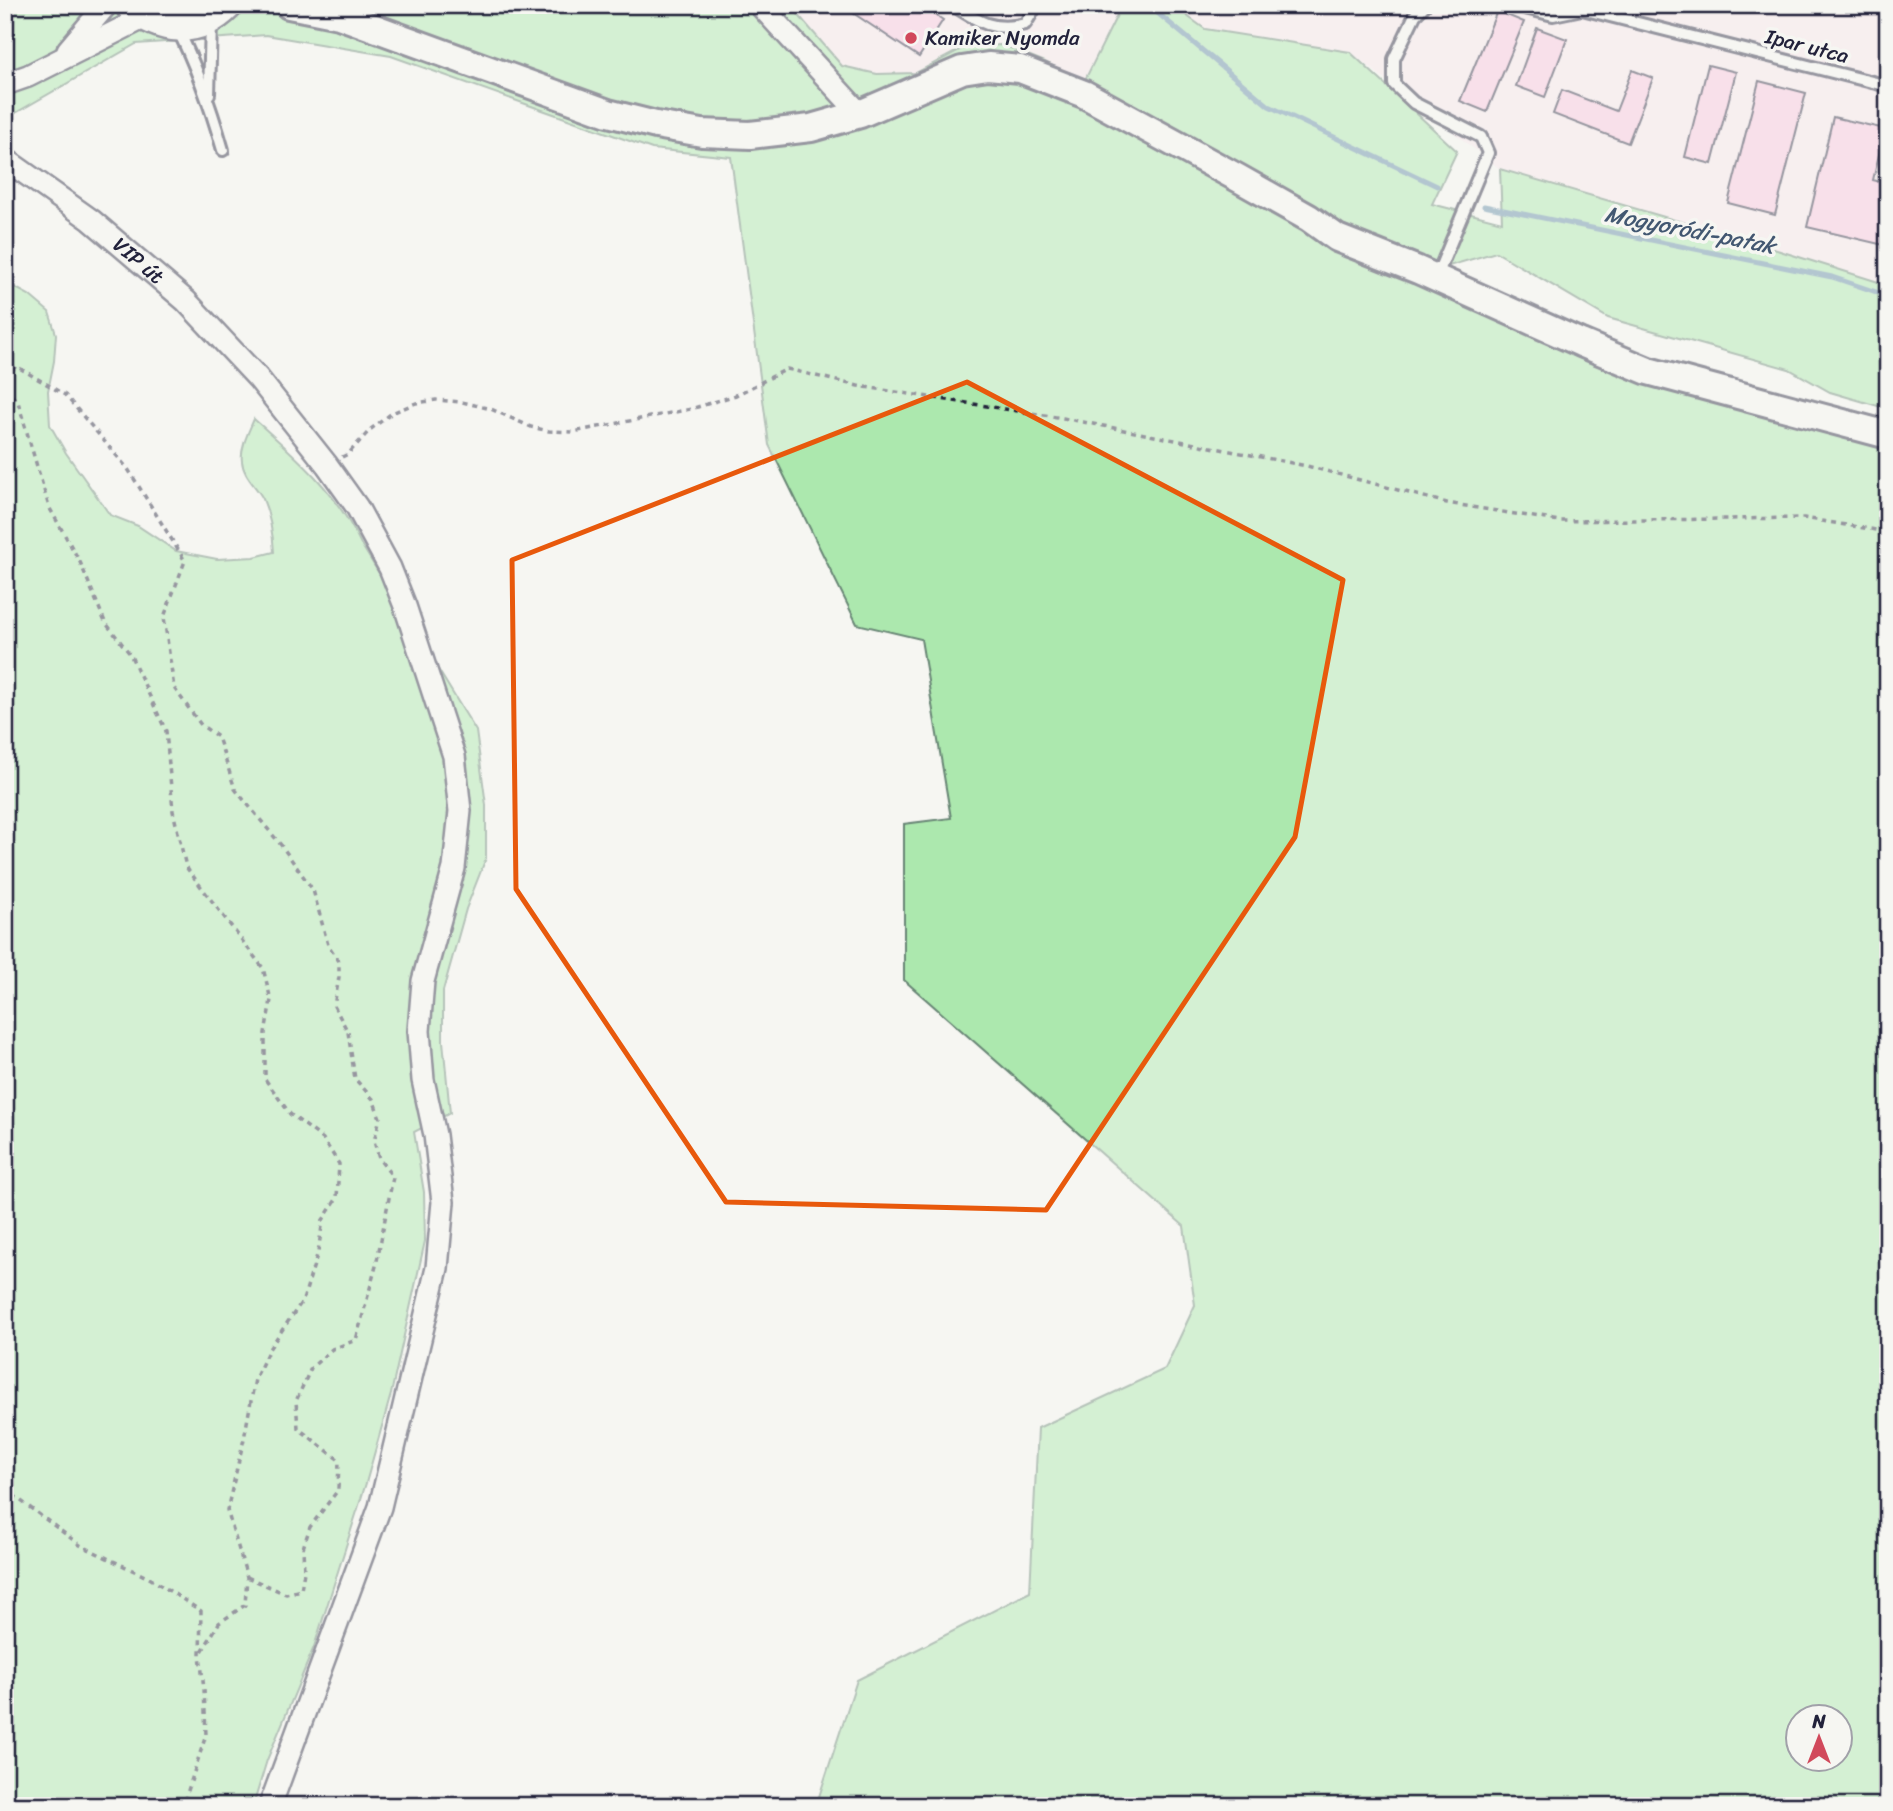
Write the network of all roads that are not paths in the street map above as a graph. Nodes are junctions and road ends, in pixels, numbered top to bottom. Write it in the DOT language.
graph roads {
  1 [pos="106,5"];
  2 [pos="289,5"];
  3 [pos="760,5"];
  4 [pos="953,5"];
  5 [pos="1033,5"];
  6 [pos="1425,5"];
  7 [pos="1513,5"];
  8 [pos="330,10"];
  9 [pos="138,11"];
  10 [pos="219,11"];
  11 [pos="176,26"];
  12 [pos="62,57"];
  13 [pos="5,84"];
  14 [pos="1888,86"];
  15 [pos="209,101"];
  16 [pos="860,114"];
  17 [pos="223,150"];
  18 [pos="5,159"];
  19 [pos="1436,278"];
  20 [pos="1888,435"];
  21 [pos="270,1806"];
  1 -- 12 [label="street"];
  2 -- 8 [label="street"];
  3 -- 16 [label="street"];
  4 -- 5 [label="lane"];
  6 -- 19 [label="lane"];
  7 -- 14 [label="lane, Ipar utca"];
  8 -- 16 [label="street"];
  9 -- 11 [label="main road"];
  9 -- 12 [label="street"];
  10 -- 11 [label="main road"];
  10 -- 15 [label="lane"];
  11 -- 15 [label="lane"];
  12 -- 13 [label="street"];
  15 -- 17 [label="lane"];
  16 -- 19 [label="street"];
  18 -- 21 [label="street, VIP út"];
  19 -- 20 [label="street"];
}
